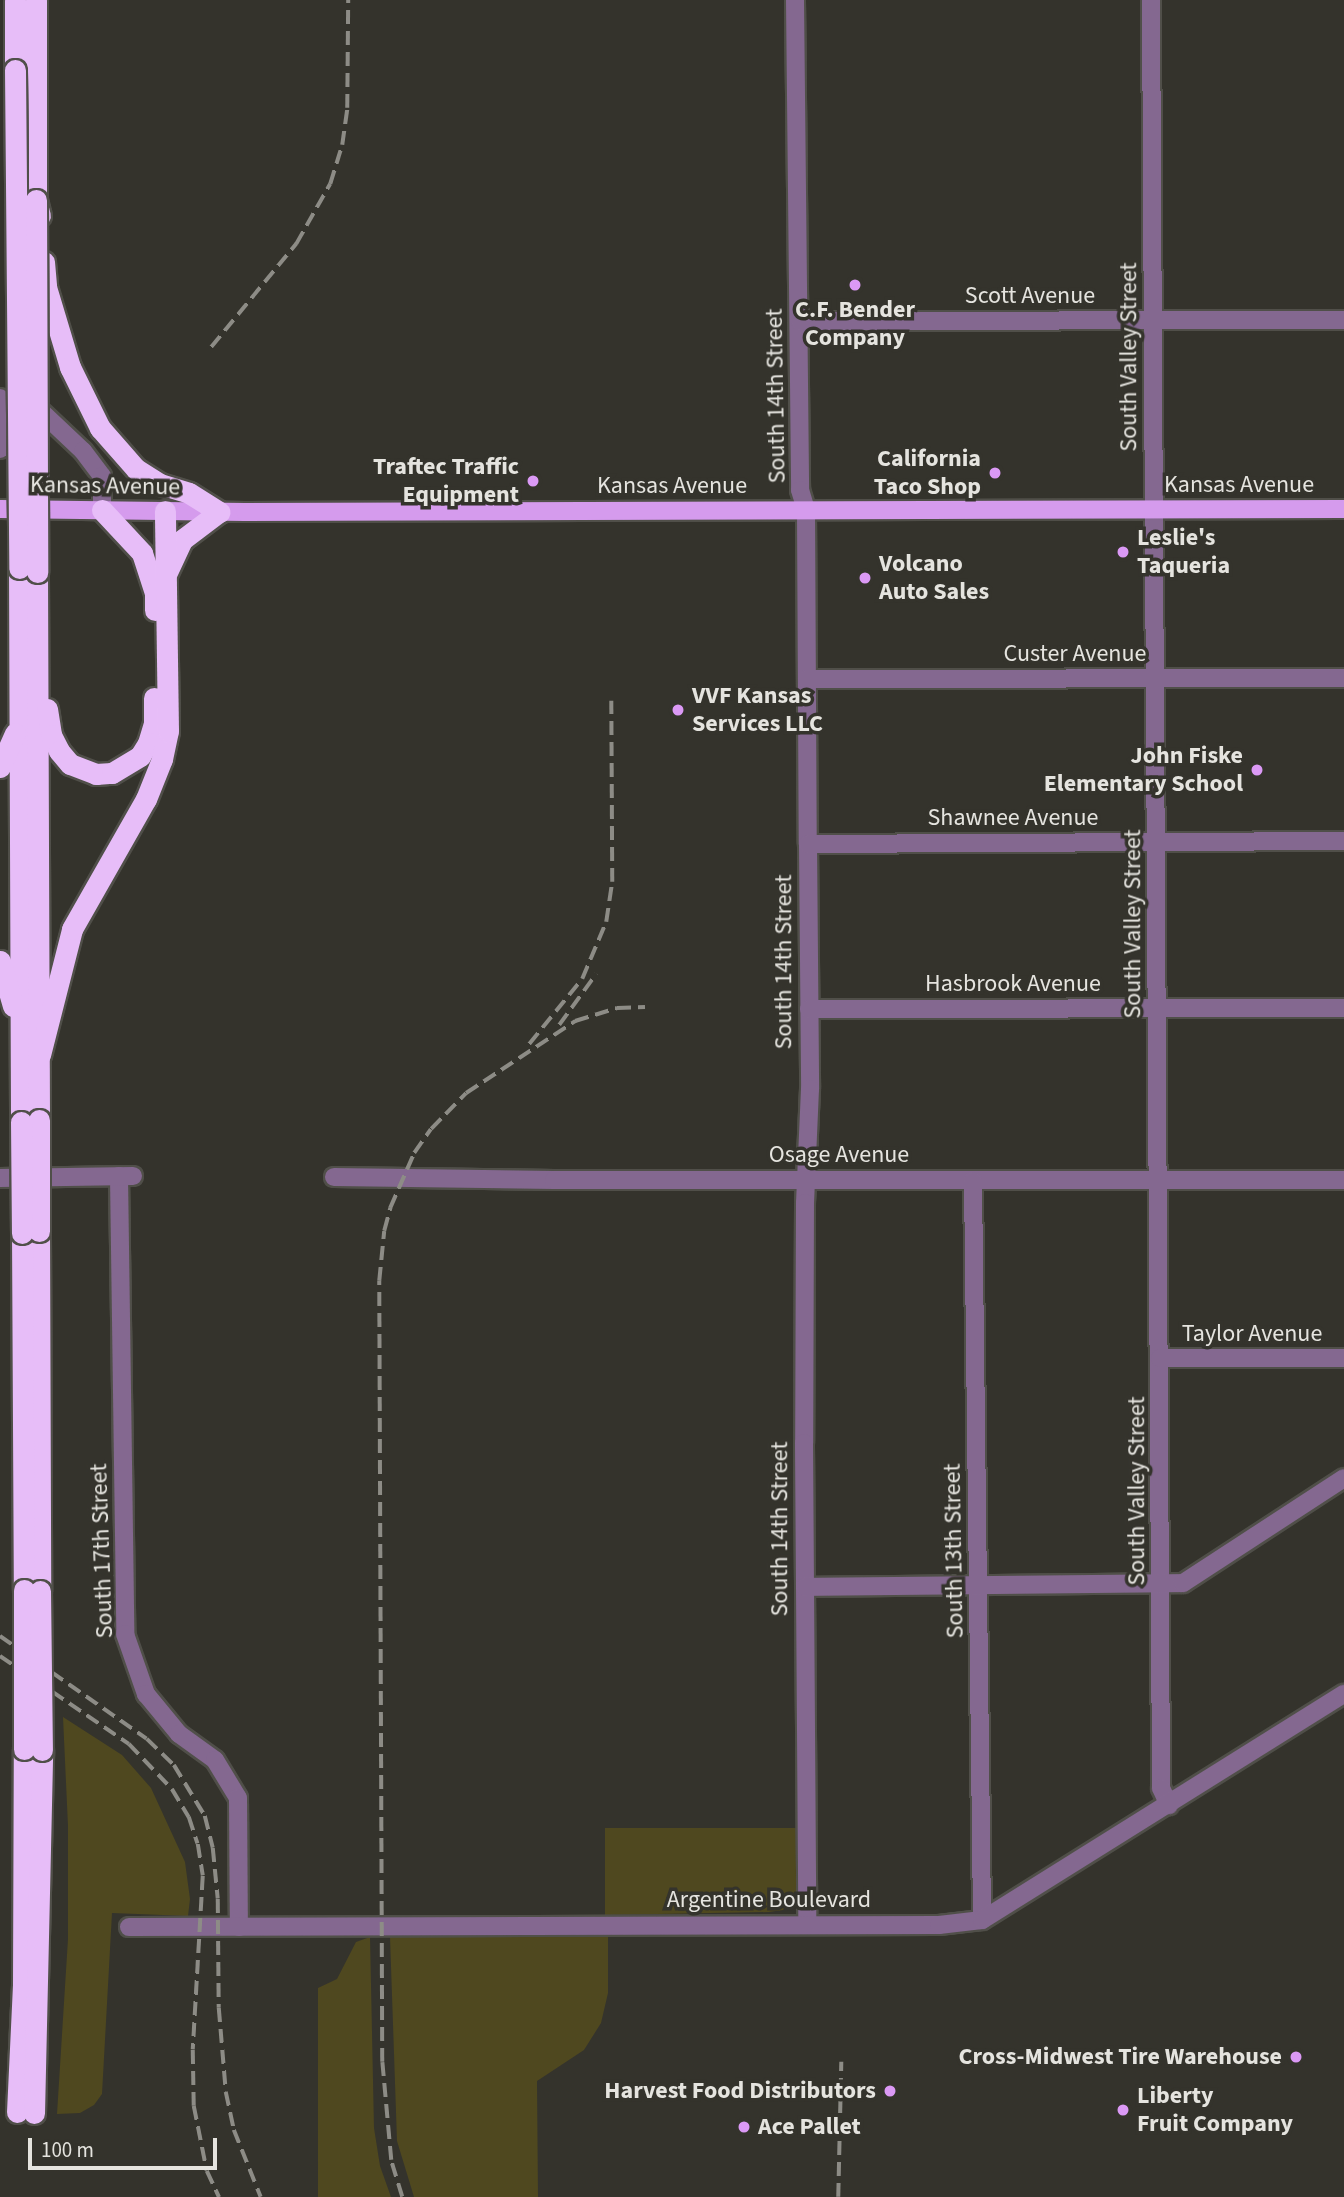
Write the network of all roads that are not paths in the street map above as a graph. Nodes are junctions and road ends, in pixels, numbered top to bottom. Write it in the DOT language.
graph roads {
  1 [pos="15,0"];
  2 [pos="34,0"];
  3 [pos="795,0"];
  4 [pos="1151,0"];
  5 [pos="36,200"];
  6 [pos="1153,320"];
  7 [pos="1344,320"];
  8 [pos="800,321"];
  9 [pos="0,398"];
  10 [pos="0,449"];
  11 [pos="0,509"];
  12 [pos="1344,509"];
  13 [pos="102,510"];
  14 [pos="806,510"];
  15 [pos="1154,510"];
  16 [pos="165,511"];
  17 [pos="219,512"];
  18 [pos="28,570"];
  19 [pos="167,572"];
  20 [pos="37,670"];
  21 [pos="1156,678"];
  22 [pos="1344,678"];
  23 [pos="807,679"];
  24 [pos="19,721"];
  25 [pos="0,767"];
  26 [pos="1344,841"];
  27 [pos="1158,842"];
  28 [pos="808,844"];
  29 [pos="0,961"];
  30 [pos="1158,1008"];
  31 [pos="809,1009"];
  32 [pos="1344,1009"];
  33 [pos="21,1032"];
  34 [pos="40,1055"];
  35 [pos="30,1121"];
  36 [pos="334,1177"];
  37 [pos="0,1178"];
  38 [pos="806,1179"];
  39 [pos="1344,1180"];
  40 [pos="973,1181"];
  41 [pos="1159,1181"];
  42 [pos="1160,1358"];
  43 [pos="1344,1358"];
  44 [pos="1344,1478"];
  45 [pos="1163,1584"];
  46 [pos="979,1586"];
  47 [pos="805,1587"];
  48 [pos="1344,1694"];
  49 [pos="1169,1805"];
  50 [pos="982,1920"];
  51 [pos="807,1924"];
  52 [pos="129,1927"];
  53 [pos="239,1927"];
  54 [pos="25,2113"];
  1 -- 18 [label="highway, bridge"];
  2 -- 5 [label="highway"];
  2 -- 13 [label="street"];
  3 -- 8 [label="street, South 14th Street"];
  4 -- 6 [label="street, South Valley Street"];
  5 -- 17 [label="highway, bridge"];
  5 -- 18 [label="highway, bridge"];
  6 -- 7 [label="street, Scott Avenue"];
  6 -- 8 [label="street, Scott Avenue"];
  6 -- 15 [label="street, South Valley Street"];
  8 -- 14 [label="street, South 14th Street"];
  9 -- 10 [label="street"];
  11 -- 13 [label="main road, Kansas Avenue"];
  12 -- 15 [label="main road, Kansas Avenue"];
  13 -- 16 [label="main road, Kansas Avenue"];
  13 -- 20 [label="highway"];
  14 -- 15 [label="main road, Kansas Avenue"];
  14 -- 17 [label="main road, Kansas Avenue"];
  14 -- 23 [label="street, South 14th Street"];
  15 -- 21 [label="street, South Valley Street"];
  16 -- 17 [label="main road, Kansas Avenue"];
  16 -- 19 [label="highway"];
  17 -- 19 [label="highway"];
  18 -- 20 [label="highway"];
  18 -- 24 [label="highway"];
  19 -- 34 [label="highway"];
  20 -- 34 [label="highway"];
  21 -- 22 [label="street, Custer Avenue"];
  21 -- 23 [label="street, Custer Avenue"];
  21 -- 27 [label="street, South Valley Street"];
  23 -- 28 [label="street, South 14th Street"];
  24 -- 25 [label="highway"];
  24 -- 33 [label="highway"];
  26 -- 27 [label="street, Shawnee Avenue"];
  27 -- 28 [label="street, Shawnee Avenue"];
  27 -- 30 [label="street, South Valley Street"];
  28 -- 31 [label="street, South 14th Street"];
  29 -- 33 [label="highway"];
  30 -- 31 [label="street, Hasbrook Avenue"];
  30 -- 32 [label="street, Hasbrook Avenue"];
  30 -- 41 [label="street, South Valley Street"];
  31 -- 38 [label="street, South 14th Street"];
  33 -- 35 [label="highway"];
  34 -- 35 [label="highway"];
  35 -- 54 [label="highway, bridge"];
  36 -- 38 [label="street, Osage Avenue"];
  37 -- 53 [label="street, South 17th Street"];
  38 -- 40 [label="street, Osage Avenue"];
  38 -- 47 [label="street, South 14th Street"];
  39 -- 41 [label="street, Osage Avenue"];
  40 -- 41 [label="street, Osage Avenue"];
  40 -- 46 [label="street, South 13th Street"];
  41 -- 42 [label="street, South Valley Street"];
  42 -- 43 [label="street, Taylor Avenue"];
  42 -- 45 [label="street, South Valley Street"];
  44 -- 45 [label="street"];
  45 -- 46 [label="street"];
  45 -- 49 [label="street, South Valley Street"];
  46 -- 47 [label="street"];
  46 -- 50 [label="street, South 13th Street"];
  47 -- 51 [label="street, South 14th Street"];
  48 -- 49 [label="street, Argentine Boulevard"];
  49 -- 50 [label="street, Argentine Boulevard"];
  50 -- 51 [label="street, Argentine Boulevard"];
  51 -- 53 [label="street, Argentine Boulevard"];
  52 -- 53 [label="street, Argentine Boulevard"];
}
